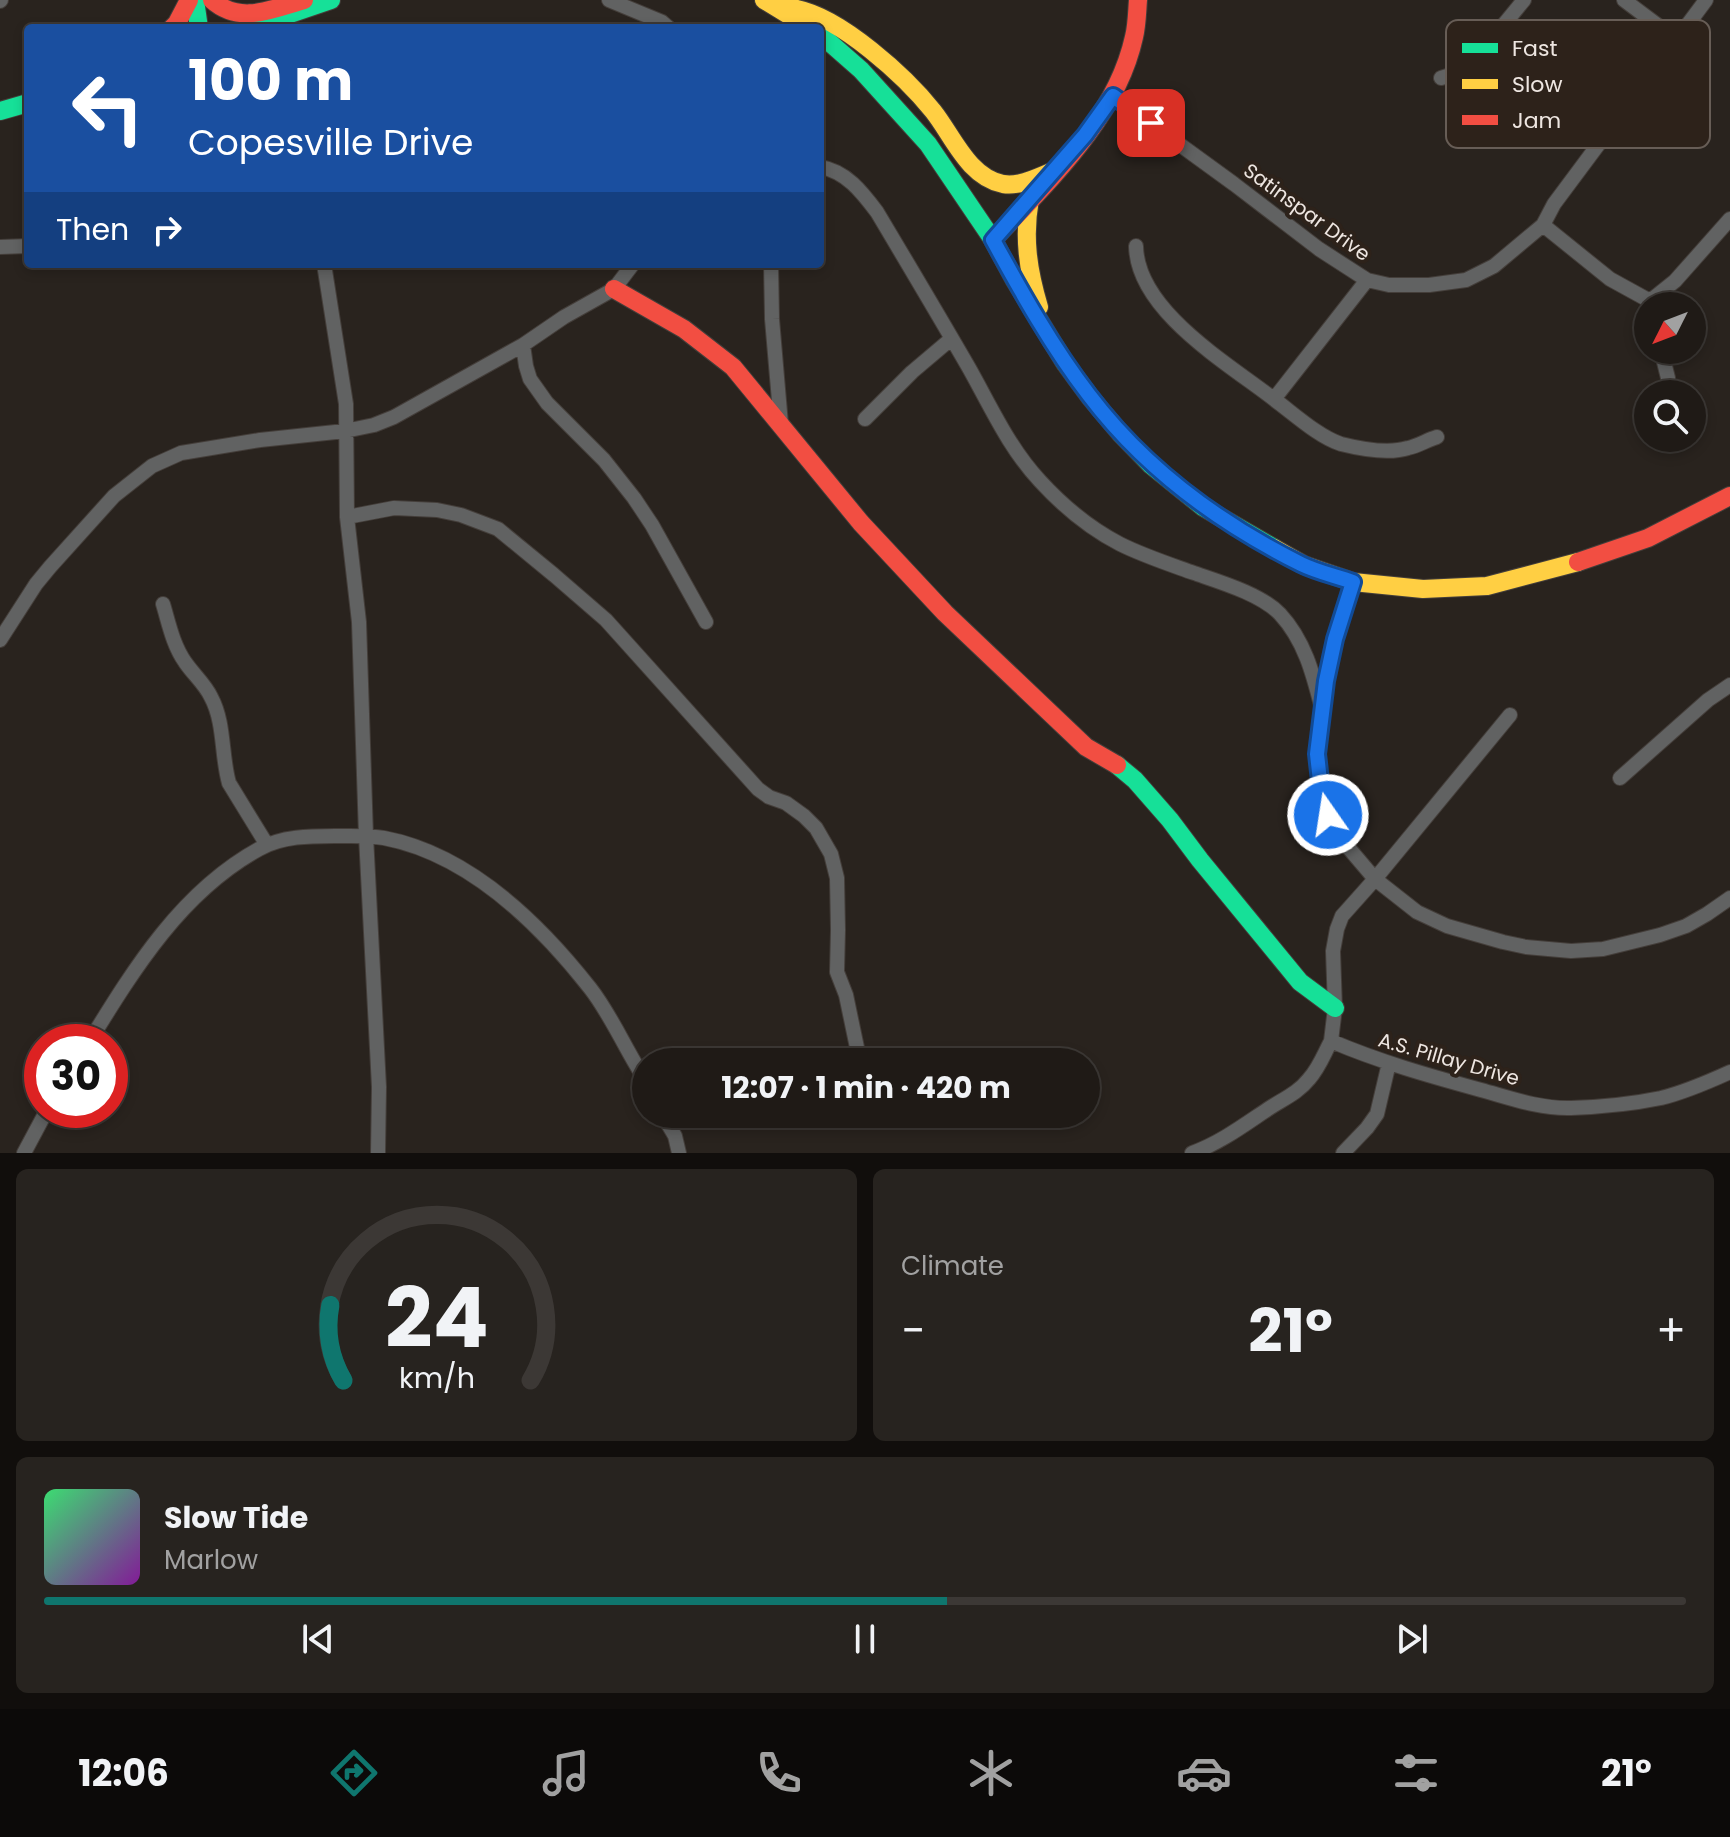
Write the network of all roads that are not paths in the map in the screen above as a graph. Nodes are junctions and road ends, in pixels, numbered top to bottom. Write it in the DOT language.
graph roads {
  1 [pos="189,0"];
  2 [pos="195,0"];
  3 [pos="212,0"];
  4 [pos="304,0"];
  5 [pos="331,0"];
  6 [pos="609,0"];
  7 [pos="1138,0"];
  8 [pos="1524,0"];
  9 [pos="1624,0"];
  10 [pos="1706,0"];
  11 [pos="772,4"];
  12 [pos="1508,20"];
  13 [pos="1651,20"];
  14 [pos="1691,20"];
  15 [pos="176,24"];
  16 [pos="198,24"];
  17 [pos="261,24"];
  18 [pos="664,24"];
  19 [pos="804,24"];
  20 [pos="824,38"];
  21 [pos="1446,76"];
  22 [pos="1441,78"];
  23 [pos="1113,96"];
  24 [pos="24,104"];
  25 [pos="0,111"];
  26 [pos="1595,148"];
  27 [pos="824,168"];
  28 [pos="1056,170"];
  29 [pos="1030,199"];
  30 [pos="1730,219"];
  31 [pos="1543,225"];
  32 [pos="993,240"];
  33 [pos="24,246"];
  34 [pos="1136,246"];
  35 [pos="0,247"];
  36 [pos="325,268"];
  37 [pos="630,268"];
  38 [pos="771,268"];
  39 [pos="1367,280"];
  40 [pos="614,289"];
  41 [pos="1663,292"];
  42 [pos="1634,294"];
  43 [pos="1044,329"];
  44 [pos="951,339"];
  45 [pos="523,345"];
  46 [pos="1664,364"];
  47 [pos="1668,378"];
  48 [pos="1274,399"];
  49 [pos="865,419"];
  50 [pos="781,424"];
  51 [pos="345,431"];
  52 [pos="1437,437"];
  53 [pos="1730,496"];
  54 [pos="347,517"];
  55 [pos="1353,582"];
  56 [pos="163,604"];
  57 [pos="706,622"];
  58 [pos="0,640"];
  59 [pos="1730,685"];
  60 [pos="1323,713"];
  61 [pos="1510,715"];
  62 [pos="1620,778"];
  63 [pos="366,836"];
  64 [pos="267,845"];
  65 [pos="1375,879"];
  66 [pos="1730,898"];
  67 [pos="1335,1008"];
  68 [pos="100,1024"];
  69 [pos="1331,1041"];
  70 [pos="857,1048"];
  71 [pos="632,1058"];
  72 [pos="1389,1063"];
  73 [pos="1730,1072"];
  74 [pos="37,1128"];
  75 [pos="670,1128"];
  76 [pos="24,1153"];
  77 [pos="378,1153"];
  78 [pos="679,1153"];
  79 [pos="1192,1153"];
  80 [pos="1343,1153"];
  1 -- 15 [label="street"];
  2 -- 16 [label="street"];
  3 -- 4 [label="street"];
  5 -- 17 [label="street"];
  6 -- 18 [label="street"];
  7 -- 23 [label="street"];
  8 -- 12 [label="street"];
  9 -- 13 [label="street"];
  10 -- 14 [label="street, Satinspar Drive"];
  11 -- 19 [label="street"];
  11 -- 28 [label="street"];
  20 -- 32 [label="street"];
  21 -- 22 [label="street"];
  23 -- 28 [label="street"];
  23 -- 39 [label="street, Satinspar Drive"];
  24 -- 25 [label="street"];
  26 -- 31 [label="street, Satinspar Drive"];
  27 -- 44 [label="street"];
  28 -- 29 [label="street"];
  29 -- 32 [label="street"];
  29 -- 43 [label="street"];
  30 -- 41 [label="street"];
  31 -- 39 [label="street, Satinspar Drive"];
  31 -- 42 [label="street"];
  32 -- 43 [label="street"];
  33 -- 35 [label="street"];
  34 -- 48 [label="street"];
  36 -- 51 [label="street"];
  37 -- 40 [label="street"];
  38 -- 50 [label="street"];
  39 -- 48 [label="street"];
  40 -- 45 [label="street"];
  40 -- 50 [label="street"];
  43 -- 55 [label="street"];
  44 -- 49 [label="street"];
  44 -- 60 [label="street"];
  45 -- 51 [label="street"];
  45 -- 57 [label="street"];
  46 -- 47 [label="street"];
  48 -- 52 [label="street"];
  50 -- 67 [label="street"];
  51 -- 54 [label="street"];
  51 -- 58 [label="street"];
  53 -- 55 [label="street"];
  54 -- 63 [label="street"];
  54 -- 70 [label="street"];
  55 -- 60 [label="street"];
  56 -- 64 [label="street"];
  59 -- 62 [label="street"];
  60 -- 65 [label="street"];
  61 -- 65 [label="street"];
  63 -- 64 [label="street"];
  63 -- 71 [label="street"];
  63 -- 77 [label="street"];
  64 -- 68 [label="street"];
  65 -- 66 [label="street"];
  65 -- 67 [label="street"];
  67 -- 69 [label="street"];
  69 -- 72 [label="street, A.S. Pillay Drive"];
  69 -- 79 [label="street"];
  72 -- 73 [label="street, A.S. Pillay Drive"];
  72 -- 80 [label="street"];
  74 -- 76 [label="street"];
  75 -- 78 [label="street"];
}
